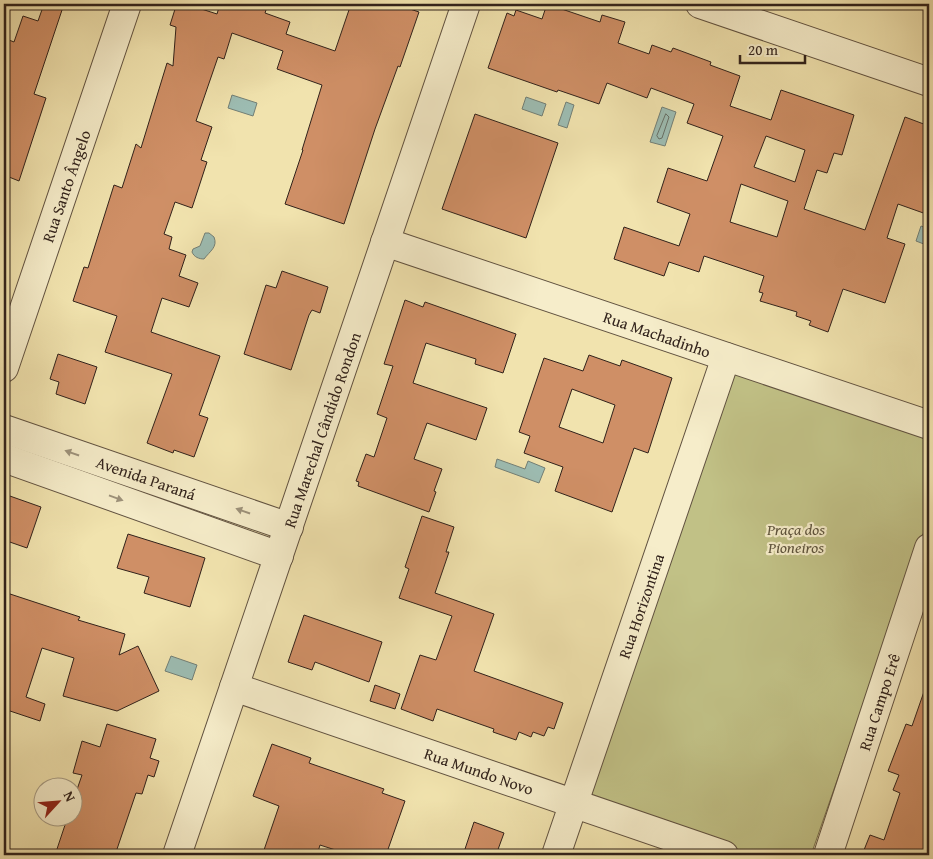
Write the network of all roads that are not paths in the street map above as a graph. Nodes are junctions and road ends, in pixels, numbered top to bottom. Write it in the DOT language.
graph roads {
  1 [pos="127,4"];
  2 [pos="466,4"];
  3 [pos="700,4"];
  4 [pos="929,82"];
  5 [pos="385,242"];
  6 [pos="726,357"];
  7 [pos="4,368"];
  8 [pos="929,425"];
  9 [pos="4,429"];
  10 [pos="4,458"];
  11 [pos="289,527"];
  12 [pos="929,548"];
  13 [pos="278,556"];
  14 [pos="234,687"];
  15 [pos="573,803"];
  16 [pos="177,855"];
  17 [pos="556,855"];
  18 [pos="724,855"];
  19 [pos="828,855"];
  1 -- 7 [label="street, Rua Santo Ângelo"];
  2 -- 5 [label="street, Rua Marechal Cândido Rondon"];
  3 -- 4 [label="street"];
  5 -- 6 [label="street, Rua Machadinho"];
  5 -- 11 [label="street, Rua Marechal Cândido Rondon"];
  6 -- 8 [label="street, Rua Machadinho"];
  6 -- 15 [label="street, Rua Horizontina"];
  11 -- 9 [label="street, Avenida Paraná, one-way"];
  10 -- 13 [label="street, Avenida Paraná, one-way"];
  11 -- 13 [label="street, Rua Marechal Cândido Rondon"];
  12 -- 19 [label="street, Rua Campo Erê"];
  13 -- 14 [label="street, Rua Marechal Cândido Rondon"];
  14 -- 15 [label="street, Rua Mundo Novo"];
  14 -- 16 [label="street, Rua Marechal Cândido Rondon"];
  15 -- 17 [label="street, Rua Horizontina"];
  15 -- 18 [label="street, Rua Mundo Novo"];
}
